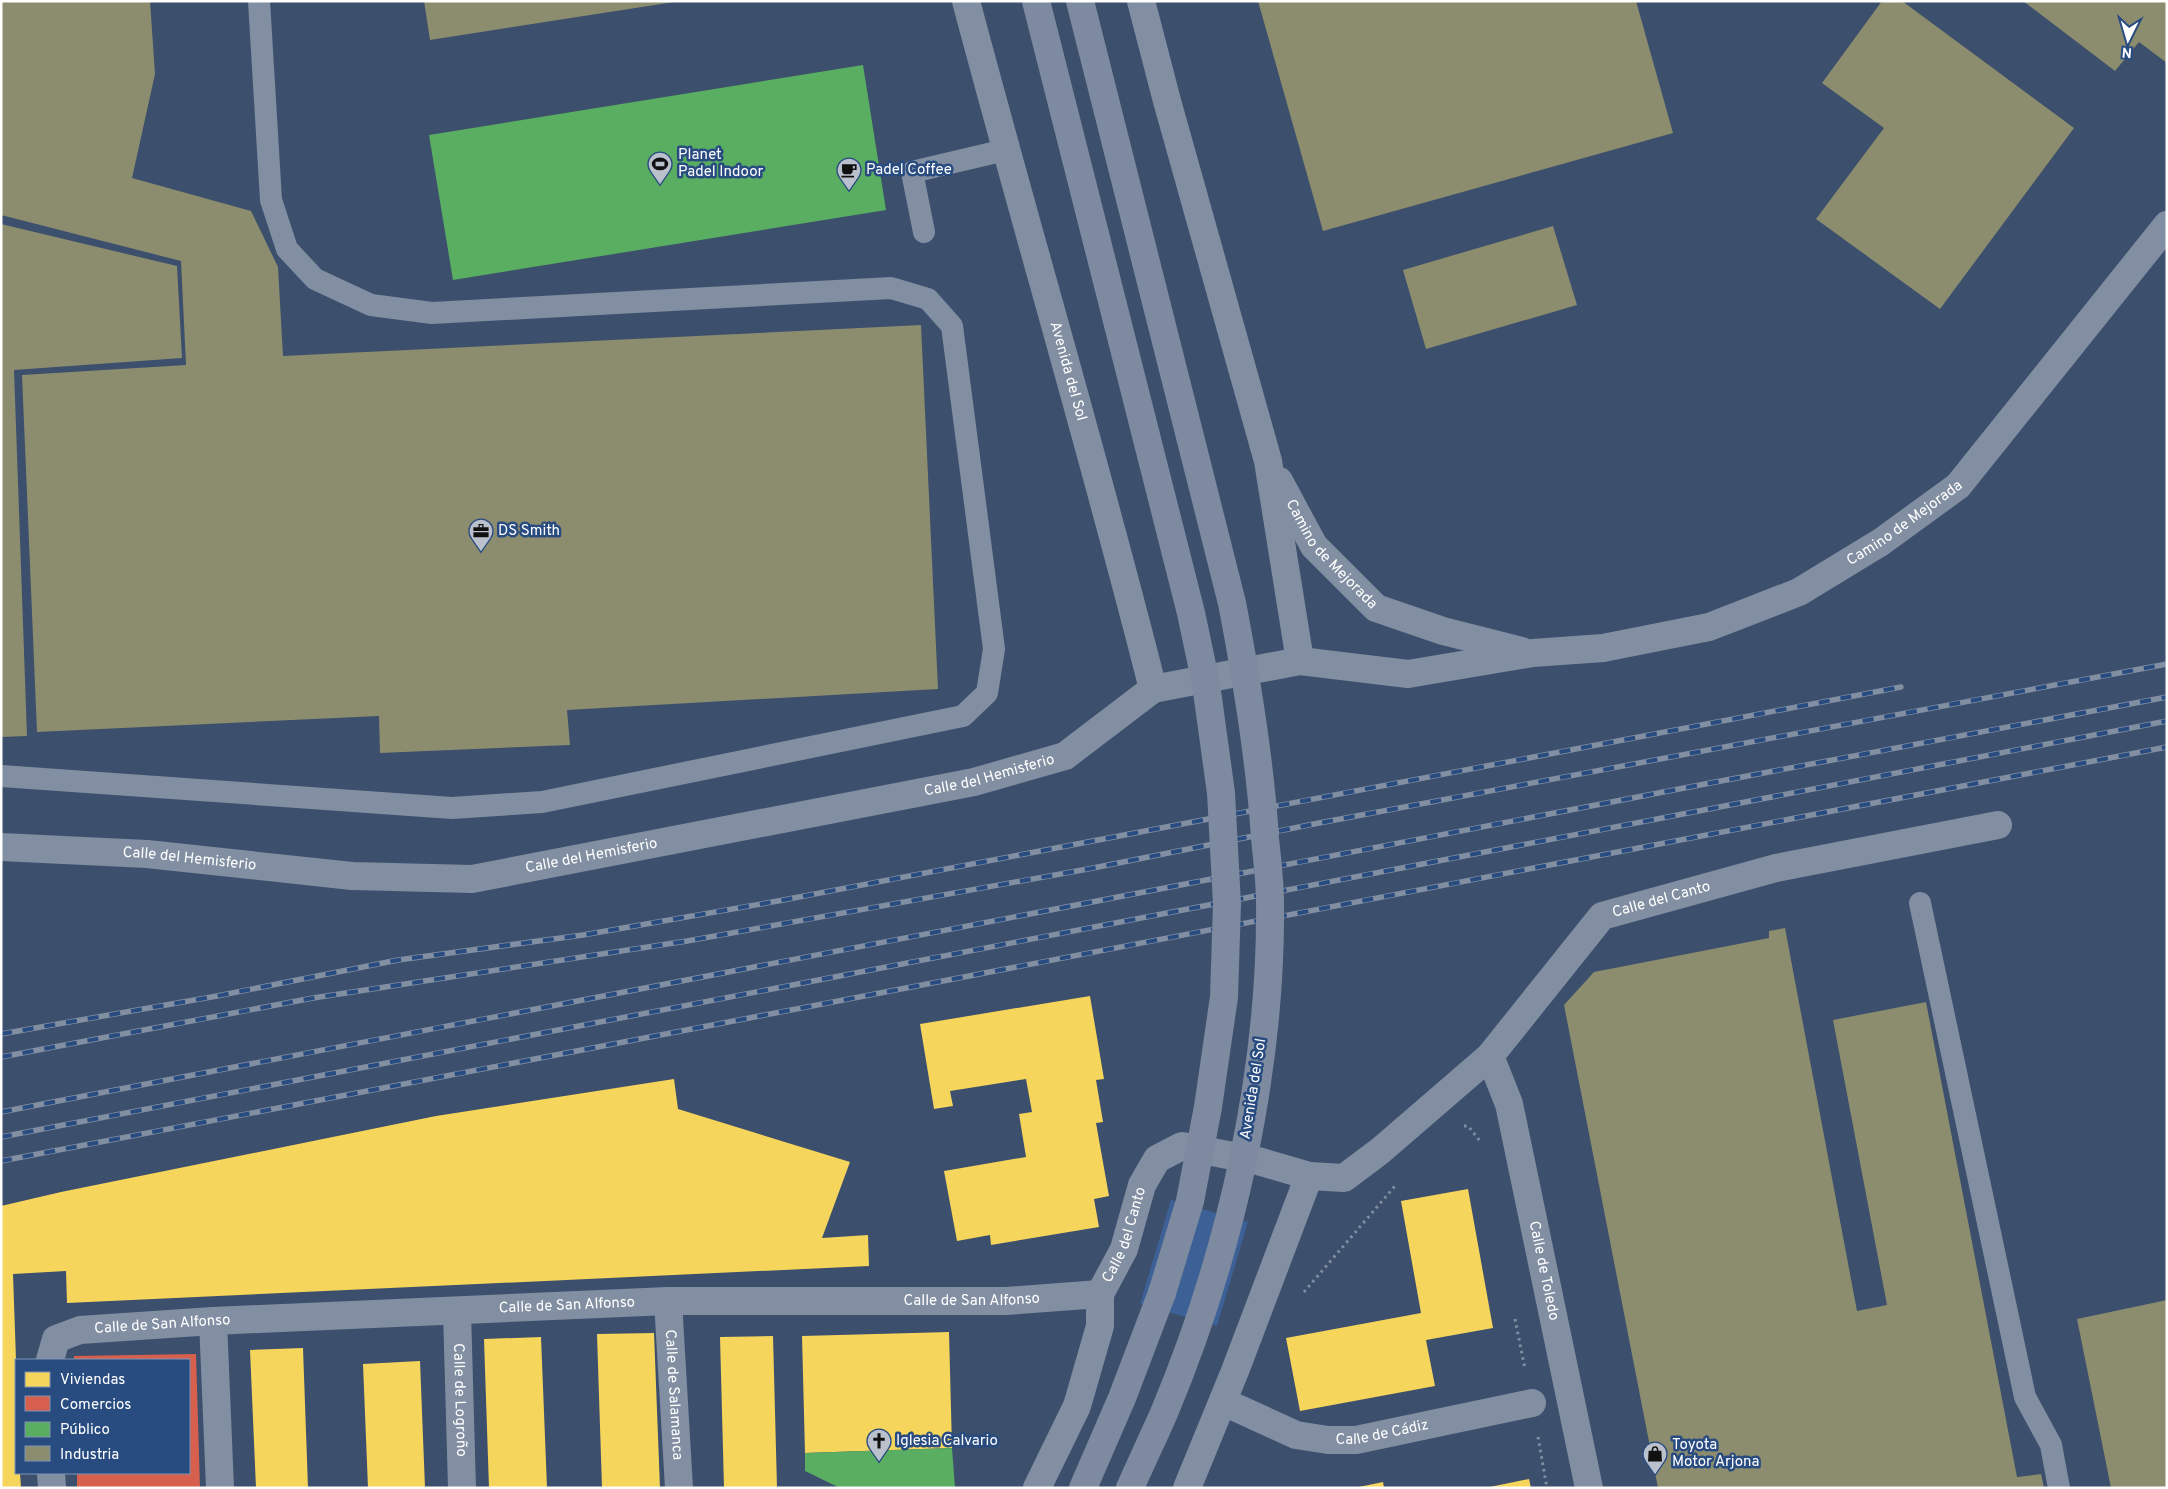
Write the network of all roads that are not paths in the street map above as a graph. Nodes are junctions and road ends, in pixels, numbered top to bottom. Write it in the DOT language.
graph roads {
  1 [pos="259,1"];
  2 [pos="966,1"];
  3 [pos="1036,1"];
  4 [pos="1080,1"];
  5 [pos="1141,1"];
  6 [pos="1005,150"];
  7 [pos="2167,225"];
  8 [pos="924,232"];
  9 [pos="1268,461"];
  10 [pos="1534,653"];
  11 [pos="1300,661"];
  12 [pos="1153,689"];
  13 [pos="1,776"];
  14 [pos="1998,825"];
  15 [pos="1,847"];
  16 [pos="1920,903"];
  17 [pos="1490,1056"];
  18 [pos="1309,1176"];
  19 [pos="1100,1294"];
  20 [pos="668,1301"];
  21 [pos="457,1311"];
  22 [pos="213,1321"];
  23 [pos="50,1359"];
  24 [pos="1532,1404"];
  25 [pos="1237,1408"];
  26 [pos="51,1474"];
  27 [pos="52,1488"];
  28 [pos="220,1488"];
  29 [pos="462,1488"];
  30 [pos="679,1488"];
  31 [pos="1038,1488"];
  32 [pos="1083,1488"];
  33 [pos="1130,1488"];
  34 [pos="1187,1488"];
  35 [pos="1589,1488"];
  36 [pos="2059,1488"];
  1 -- 13 [label="lane"];
  2 -- 6 [label="street, Avenida del Sol"];
  3 -- 32 [label="main road, bridge"];
  4 -- 33 [label="main road, Avenida del Sol, bridge"];
  5 -- 9 [label="street"];
  6 -- 8 [label="lane"];
  6 -- 12 [label="street, Avenida del Sol"];
  7 -- 10 [label="street, Camino de Mejorada"];
  9 -- 10 [label="street, Camino de Mejorada"];
  9 -- 11 [label="street"];
  10 -- 11 [label="street, Camino de Mejorada"];
  11 -- 12 [label="street"];
  12 -- 15 [label="street, Calle del Hemisferio"];
  14 -- 17 [label="street, Calle del Canto"];
  16 -- 36 [label="lane"];
  17 -- 18 [label="street, Calle del Canto"];
  17 -- 35 [label="street, Calle de Toledo"];
  18 -- 19 [label="street, Calle del Canto"];
  18 -- 34 [label="street"];
  19 -- 20 [label="street, Calle de San Alfonso"];
  19 -- 31 [label="street, Calle del Canto"];
  20 -- 21 [label="street, Calle de San Alfonso"];
  20 -- 30 [label="street, Calle de Salamanca"];
  21 -- 22 [label="street, Calle de San Alfonso"];
  21 -- 29 [label="street, Calle de Logroño"];
  22 -- 23 [label="street, Calle de San Alfonso"];
  22 -- 28 [label="street"];
  24 -- 25 [label="street, Calle de Cádiz"];
  26 -- 27 [label="street"];
}
